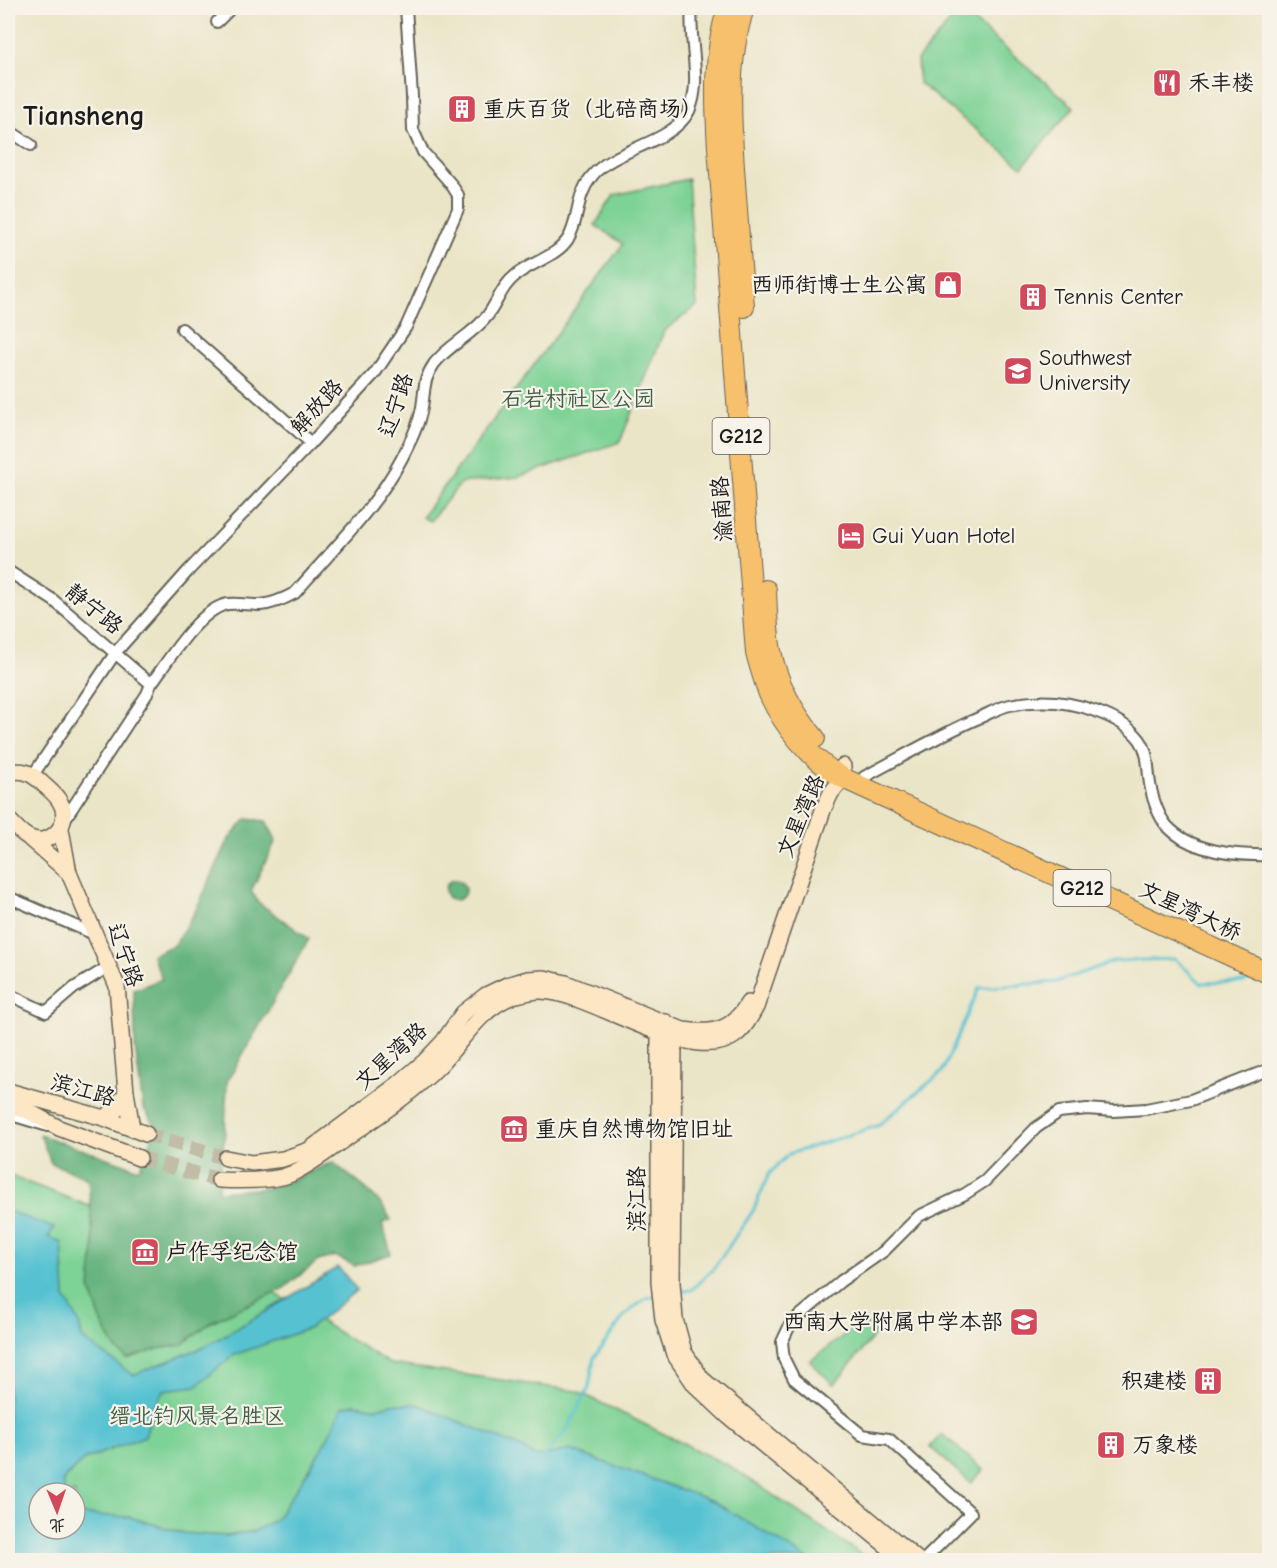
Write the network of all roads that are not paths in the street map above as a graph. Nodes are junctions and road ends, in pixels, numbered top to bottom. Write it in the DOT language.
graph roads {
  1 [pos="406,8"];
  2 [pos="693,8"];
  3 [pos="728,8"];
  4 [pos="744,8"];
  5 [pos="8,130"];
  6 [pos="32,145"];
  7 [pos="182,329"];
  8 [pos="311,443"];
  9 [pos="8,571"];
  10 [pos="116,652"];
  11 [pos="151,684"];
  12 [pos="840,772"];
  13 [pos="8,773"];
  14 [pos="33,775"];
  15 [pos="864,777"];
  16 [pos="896,798"];
  17 [pos="8,819"];
  18 [pos="63,824"];
  19 [pos="30,839"];
  20 [pos="1269,855"];
  21 [pos="69,873"];
  22 [pos="8,897"];
  23 [pos="94,934"];
  24 [pos="1269,963"];
  25 [pos="108,967"];
  26 [pos="1269,974"];
  27 [pos="8,994"];
  28 [pos="663,1027"];
  29 [pos="674,1037"];
  30 [pos="1269,1069"];
  31 [pos="8,1091"];
  32 [pos="126,1092"];
  33 [pos="8,1105"];
  34 [pos="8,1114"];
  35 [pos="104,1118"];
  36 [pos="59,1128"];
  37 [pos="139,1131"];
  38 [pos="139,1158"];
  39 [pos="226,1158"];
  40 [pos="219,1180"];
  41 [pos="666,1196"];
  42 [pos="699,1382"];
  43 [pos="904,1560"];
  44 [pos="918,1560"];
  45 [pos="924,1560"];
  1 -- 8 [label="street, 解放路"];
  2 -- 11 [label="street, 辽宁路"];
  3 -- 12 [label="highway, 渝南路 / G212"];
  4 -- 12 [label="highway, 渝南路 / G212"];
  5 -- 6 [label="street"];
  7 -- 8 [label="street"];
  8 -- 10 [label="street, 解放路"];
  9 -- 10 [label="street, 静宁路"];
  10 -- 11 [label="street, 静宁路"];
  10 -- 14 [label="street, 解放路"];
  11 -- 18 [label="street, 辽宁路"];
  12 -- 15 [label="highway, 渝南路 / G212"];
  12 -- 16 [label="highway, 渝南路 / G212"];
  12 -- 28 [label="main road, 文星湾路"];
  12 -- 29 [label="main road, 文星湾路"];
  13 -- 14 [label="main road"];
  14 -- 18 [label="main road"];
  15 -- 16 [label="highway, 渝南路 / G212"];
  15 -- 20 [label="street"];
  16 -- 24 [label="highway, 文星湾大桥 / G212"];
  16 -- 26 [label="highway, 文星湾大桥 / G212"];
  17 -- 19 [label="main road, 辽宁路"];
  18 -- 19 [label="main road"];
  18 -- 21 [label="main road, 辽宁路"];
  19 -- 21 [label="main road, 辽宁路"];
  21 -- 23 [label="main road, 辽宁路"];
  22 -- 23 [label="street"];
  23 -- 25 [label="main road, 辽宁路"];
  25 -- 27 [label="street"];
  25 -- 32 [label="main road, 辽宁路"];
  28 -- 29 [label="main road, 文星湾路"];
  28 -- 39 [label="main road, 文星湾路"];
  28 -- 40 [label="main road, 文星湾路"];
  28 -- 41 [label="main road, 滨江路"];
  29 -- 41 [label="main road, 滨江路"];
  30 -- 45 [label="street"];
  31 -- 35 [label="main road, 滨江路"];
  32 -- 35 [label="main road"];
  32 -- 37 [label="main road, 辽宁路"];
  33 -- 36 [label="main road, 滨江路"];
  34 -- 36 [label="street"];
  35 -- 37 [label="main road, 滨江路"];
  36 -- 38 [label="main road, 滨江路"];
  41 -- 42 [label="main road, 滨江路"];
  42 -- 43 [label="main road, 滨江路"];
  42 -- 44 [label="main road, 滨江路"];
}
